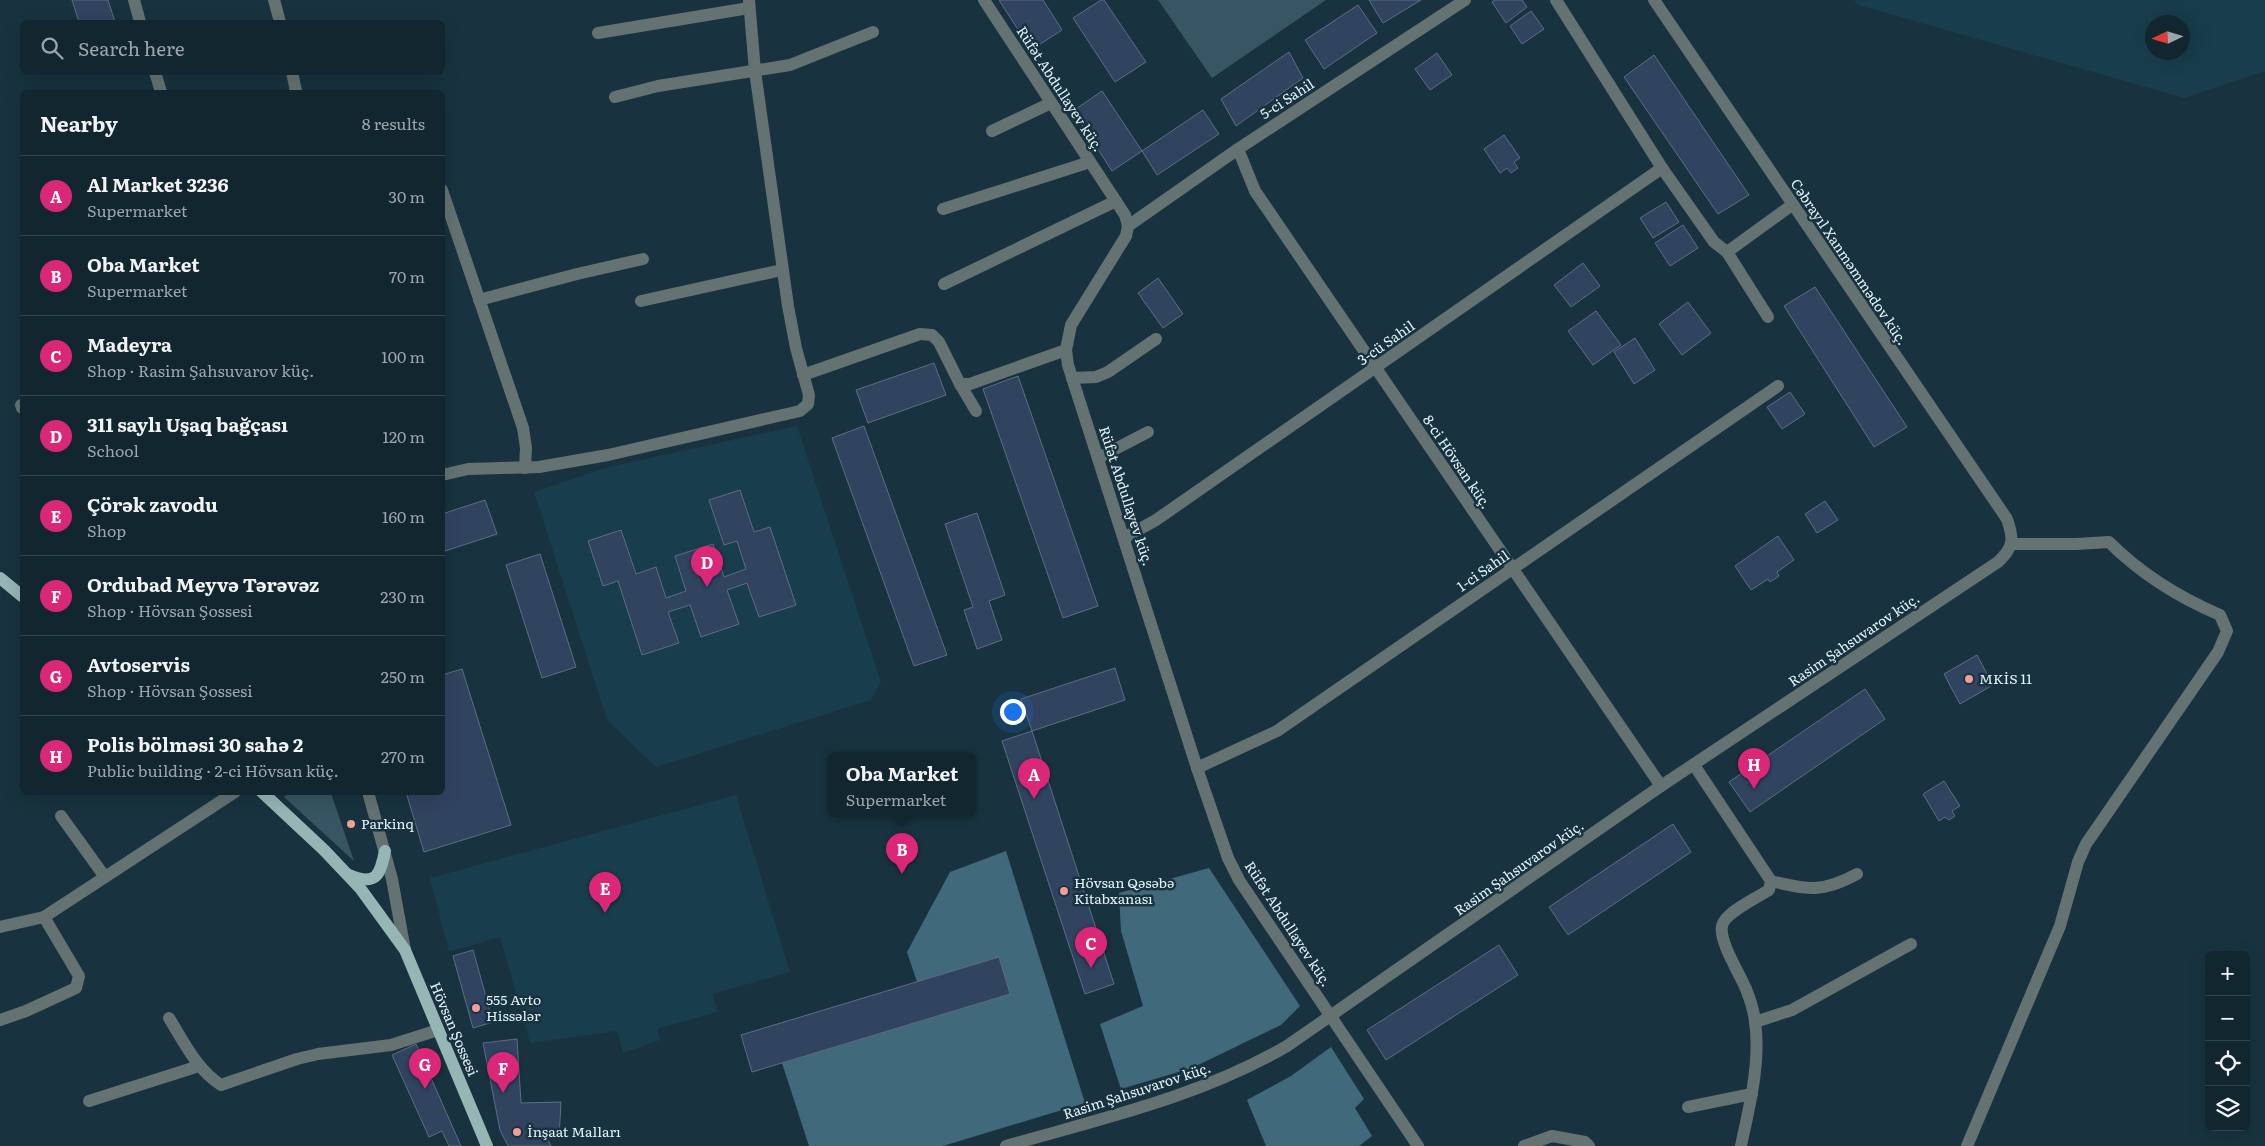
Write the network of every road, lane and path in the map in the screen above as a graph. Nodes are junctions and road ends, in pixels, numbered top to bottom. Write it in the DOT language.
graph roads {
  1 [pos="134,0"];
  2 [pos="274,0"];
  3 [pos="984,0"];
  4 [pos="1465,0"];
  5 [pos="1556,0"];
  6 [pos="1654,0"];
  7 [pos="749,4"];
  8 [pos="139,20"];
  9 [pos="279,20"];
  10 [pos="873,32"];
  11 [pos="598,33"];
  12 [pos="755,71"];
  13 [pos="156,75"];
  14 [pos="293,75"];
  15 [pos="160,90"];
  16 [pos="296,90"];
  17 [pos="615,97"];
  18 [pos="1051,103"];
  19 [pos="992,132"];
  20 [pos="1238,149"];
  21 [pos="1090,162"];
  22 [pos="1662,168"];
  23 [pos="445,199"];
  24 [pos="1116,201"];
  25 [pos="1792,205"];
  26 [pos="943,209"];
  27 [pos="1128,226"];
  28 [pos="1727,252"];
  29 [pos="643,259"];
  30 [pos="782,270"];
  31 [pos="944,284"];
  32 [pos="479,300"];
  33 [pos="641,301"];
  34 [pos="1768,318"];
  35 [pos="1156,340"];
  36 [pos="1066,350"];
  37 [pos="1376,368"];
  38 [pos="803,375"];
  39 [pos="1072,378"];
  40 [pos="960,384"];
  41 [pos="1778,386"];
  42 [pos="976,411"];
  43 [pos="1148,432"];
  44 [pos="1098,458"];
  45 [pos="525,468"];
  46 [pos="445,475"];
  47 [pos="1124,538"];
  48 [pos="2012,544"];
  49 [pos="1512,570"];
  50 [pos="2,583"];
  51 [pos="20,595"];
  52 [pos="1694,765"];
  53 [pos="1197,768"];
  54 [pos="1661,786"];
  55 [pos="231,795"];
  56 [pos="265,795"];
  57 [pos="369,795"];
  58 [pos="61,816"];
  59 [pos="385,851"];
  60 [pos="347,874"];
  61 [pos="1857,874"];
  62 [pos="105,877"];
  63 [pos="1771,881"];
  64 [pos="44,917"];
  65 [pos="0,927"];
  66 [pos="1911,944"];
  67 [pos="405,950"];
  68 [pos="1331,1017"];
  69 [pos="169,1018"];
  70 [pos="0,1020"];
  71 [pos="1755,1022"];
  72 [pos="438,1030"];
  73 [pos="199,1066"];
  74 [pos="1752,1094"];
  75 [pos="89,1101"];
  76 [pos="1688,1107"];
  77 [pos="487,1146"];
  78 [pos="1006,1146"];
  79 [pos="1418,1146"];
  80 [pos="1524,1146"];
  81 [pos="1589,1146"];
  82 [pos="1740,1146"];
  83 [pos="1967,1146"];
  1 -- 8 [label="street"];
  2 -- 9 [label="street"];
  3 -- 18 [label="street, Rüfət Abdullayev küç."];
  4 -- 20 [label="street, 5-ci Sahil"];
  5 -- 22 [label="street"];
  6 -- 25 [label="street, Cəbrayıl Xanməmmədov küç."];
  7 -- 11 [label="street"];
  7 -- 12 [label="street"];
  10 -- 12 [label="street"];
  12 -- 17 [label="street"];
  12 -- 30 [label="street"];
  13 -- 15 [label="street"];
  14 -- 16 [label="street"];
  18 -- 19 [label="street"];
  18 -- 21 [label="street, Rüfət Abdullayev küç."];
  20 -- 27 [label="street, 5-ci Sahil"];
  20 -- 37 [label="street, 8-ci Hövsan küç."];
  21 -- 24 [label="street, Rüfət Abdullayev küç."];
  21 -- 26 [label="street"];
  22 -- 28 [label="street"];
  22 -- 37 [label="street, 3-cü Sahil"];
  23 -- 32 [label="street"];
  24 -- 27 [label="street, Rüfət Abdullayev küç."];
  24 -- 31 [label="street"];
  25 -- 28 [label="street"];
  25 -- 48 [label="street, Cəbrayıl Xanməmmədov küç."];
  27 -- 36 [label="street, Rüfət Abdullayev küç."];
  28 -- 34 [label="street"];
  29 -- 32 [label="street"];
  30 -- 33 [label="street"];
  30 -- 38 [label="street"];
  32 -- 45 [label="street"];
  35 -- 39 [label="street"];
  36 -- 39 [label="street, Rüfət Abdullayev küç."];
  36 -- 40 [label="street"];
  37 -- 47 [label="street, 3-cü Sahil"];
  37 -- 49 [label="street, 8-ci Hövsan küç."];
  38 -- 40 [label="street"];
  38 -- 45 [label="street"];
  39 -- 44 [label="street, Rüfət Abdullayev küç."];
  40 -- 42 [label="street"];
  41 -- 49 [label="street, 1-ci Sahil"];
  43 -- 44 [label="street"];
  44 -- 47 [label="street, Rüfət Abdullayev küç."];
  45 -- 46 [label="street"];
  47 -- 53 [label="street, Rüfət Abdullayev küç."];
  48 -- 52 [label="street, Rasim Şahsuvarov küç."];
  48 -- 83 [label="street"];
  49 -- 53 [label="street, 1-ci Sahil"];
  49 -- 54 [label="street, 8-ci Hövsan küç."];
  50 -- 51 [label="main road"];
  52 -- 54 [label="street, Rasim Şahsuvarov küç."];
  52 -- 63 [label="street"];
  53 -- 68 [label="street, Rüfət Abdullayev küç."];
  54 -- 68 [label="street, Rasim Şahsuvarov küç."];
  55 -- 62 [label="street"];
  56 -- 60 [label="main road, Hövsan Şossesi"];
  57 -- 59 [label="street"];
  58 -- 62 [label="street"];
  59 -- 60 [label="main road"];
  59 -- 67 [label="street"];
  60 -- 67 [label="main road, Hövsan Şossesi"];
  61 -- 63 [label="street"];
  62 -- 64 [label="street"];
  63 -- 71 [label="street"];
  64 -- 65 [label="street"];
  64 -- 70 [label="street"];
  66 -- 71 [label="street"];
  67 -- 72 [label="main road, Hövsan Şossesi"];
  68 -- 78 [label="street, Rasim Şahsuvarov küç."];
  68 -- 79 [label="street, Rüfət Abdullayev küç."];
  69 -- 73 [label="street"];
  71 -- 74 [label="street"];
  72 -- 73 [label="street"];
  72 -- 77 [label="main road, Hövsan Şossesi"];
  73 -- 75 [label="street"];
  74 -- 76 [label="street"];
  74 -- 82 [label="street"];
  80 -- 81 [label="street"];
}
